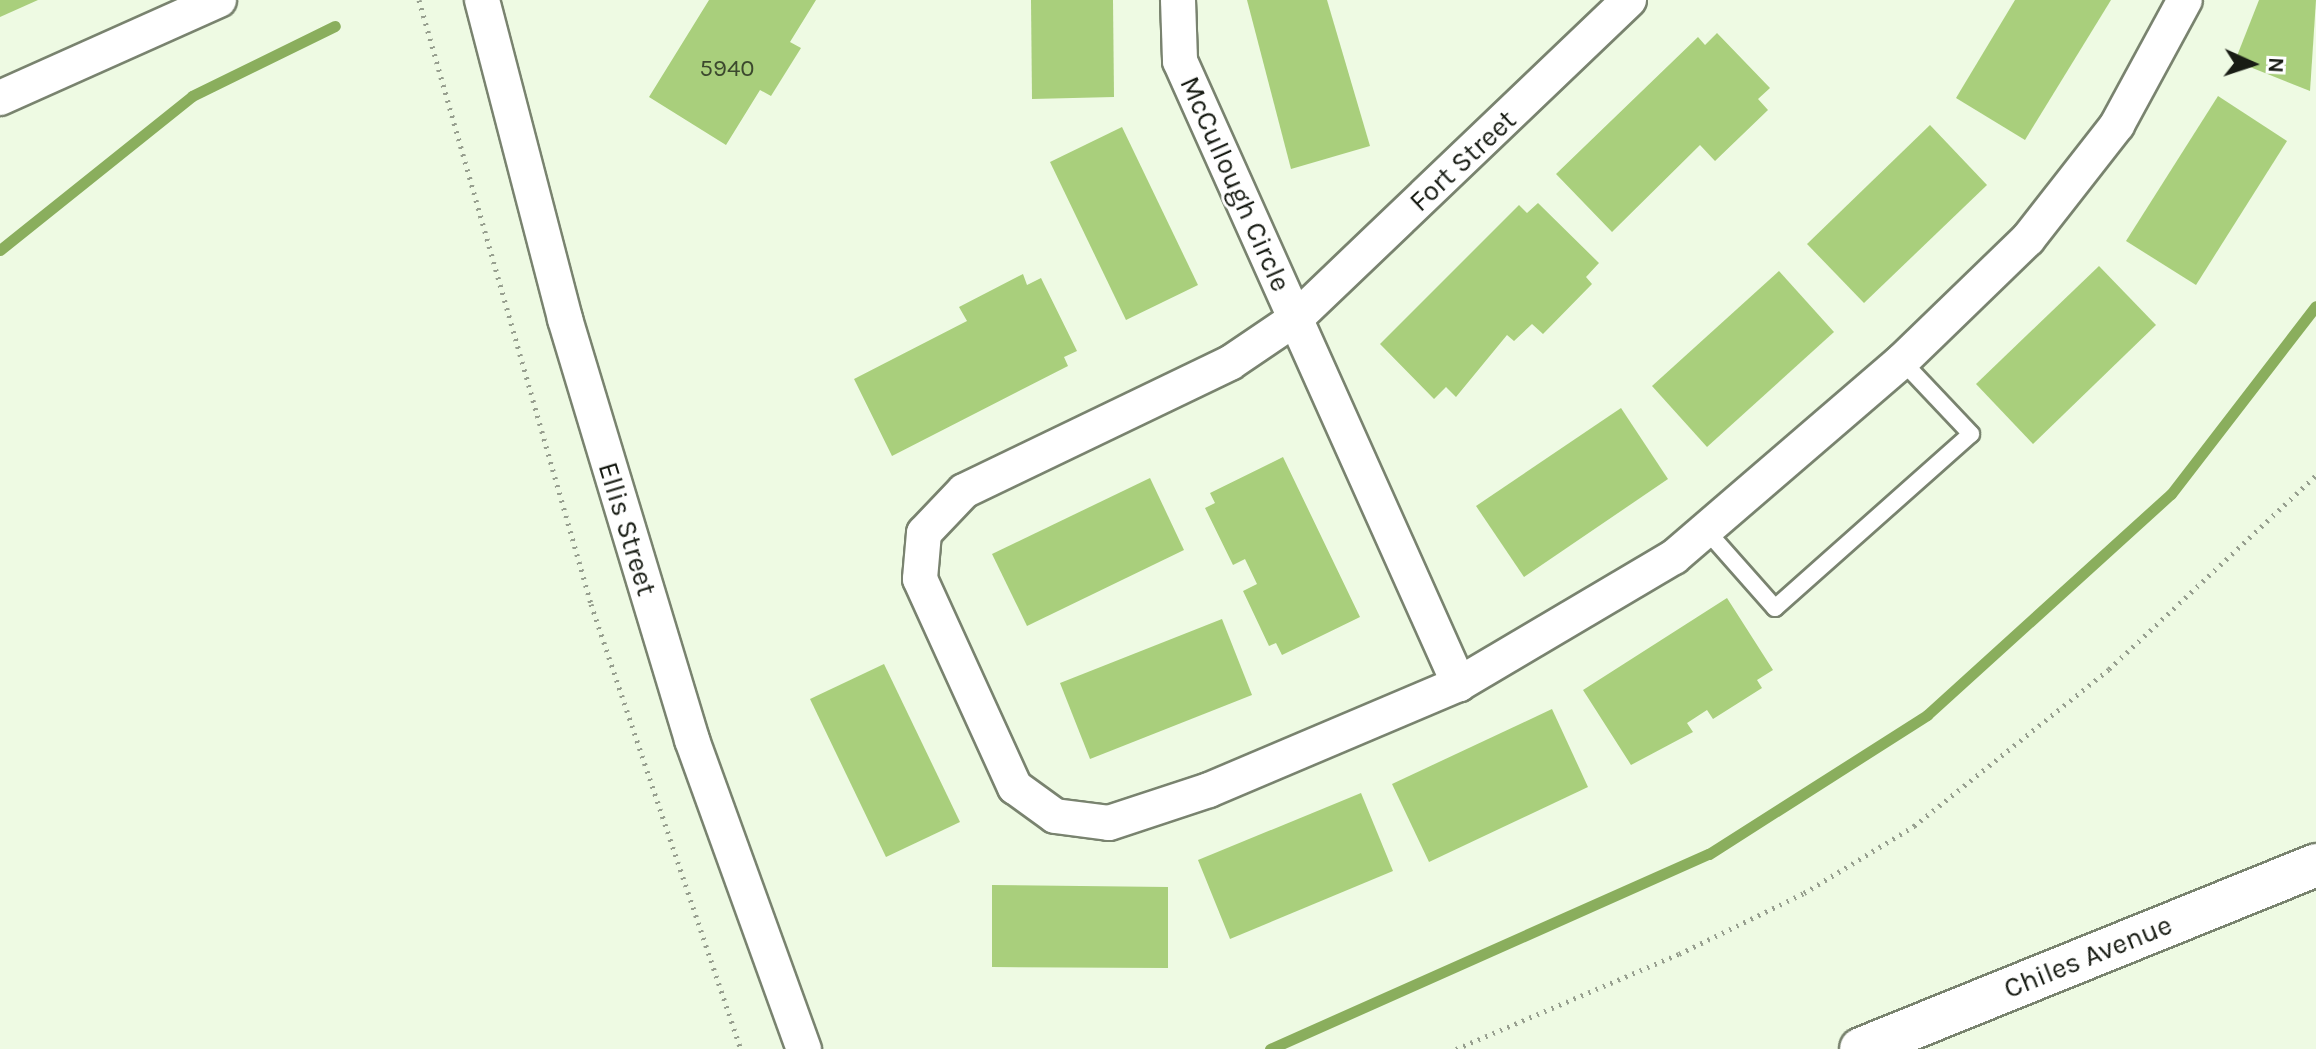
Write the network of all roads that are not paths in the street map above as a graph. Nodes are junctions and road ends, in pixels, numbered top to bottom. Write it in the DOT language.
graph roads {
  1 [pos="219,0"];
  2 [pos="482,0"];
  3 [pos="1178,0"];
  4 [pos="1629,0"];
  5 [pos="2185,0"];
  6 [pos="0,98"];
  7 [pos="1295,319"];
  8 [pos="1902,361"];
  9 [pos="1706,530"];
  10 [pos="1459,684"];
  11 [pos="2316,865"];
  12 [pos="804,1049"];
  13 [pos="1861,1049"];
  1 -- 6 [label="street"];
  2 -- 12 [label="street, Ellis Street"];
  3 -- 7 [label="street, McCullough Circle"];
  4 -- 7 [label="street, Fort Street"];
  5 -- 8 [label="street, Fort Street"];
  7 -- 10 [label="street, McCullough Circle"];
  7 -- 10 [label="street, Fort Street"];
  8 -- 9 [label="street, Fort Street"];
  8 -- 9 [label="lane"];
  9 -- 10 [label="street, Fort Street"];
  11 -- 13 [label="street, Chiles Avenue"];
}
